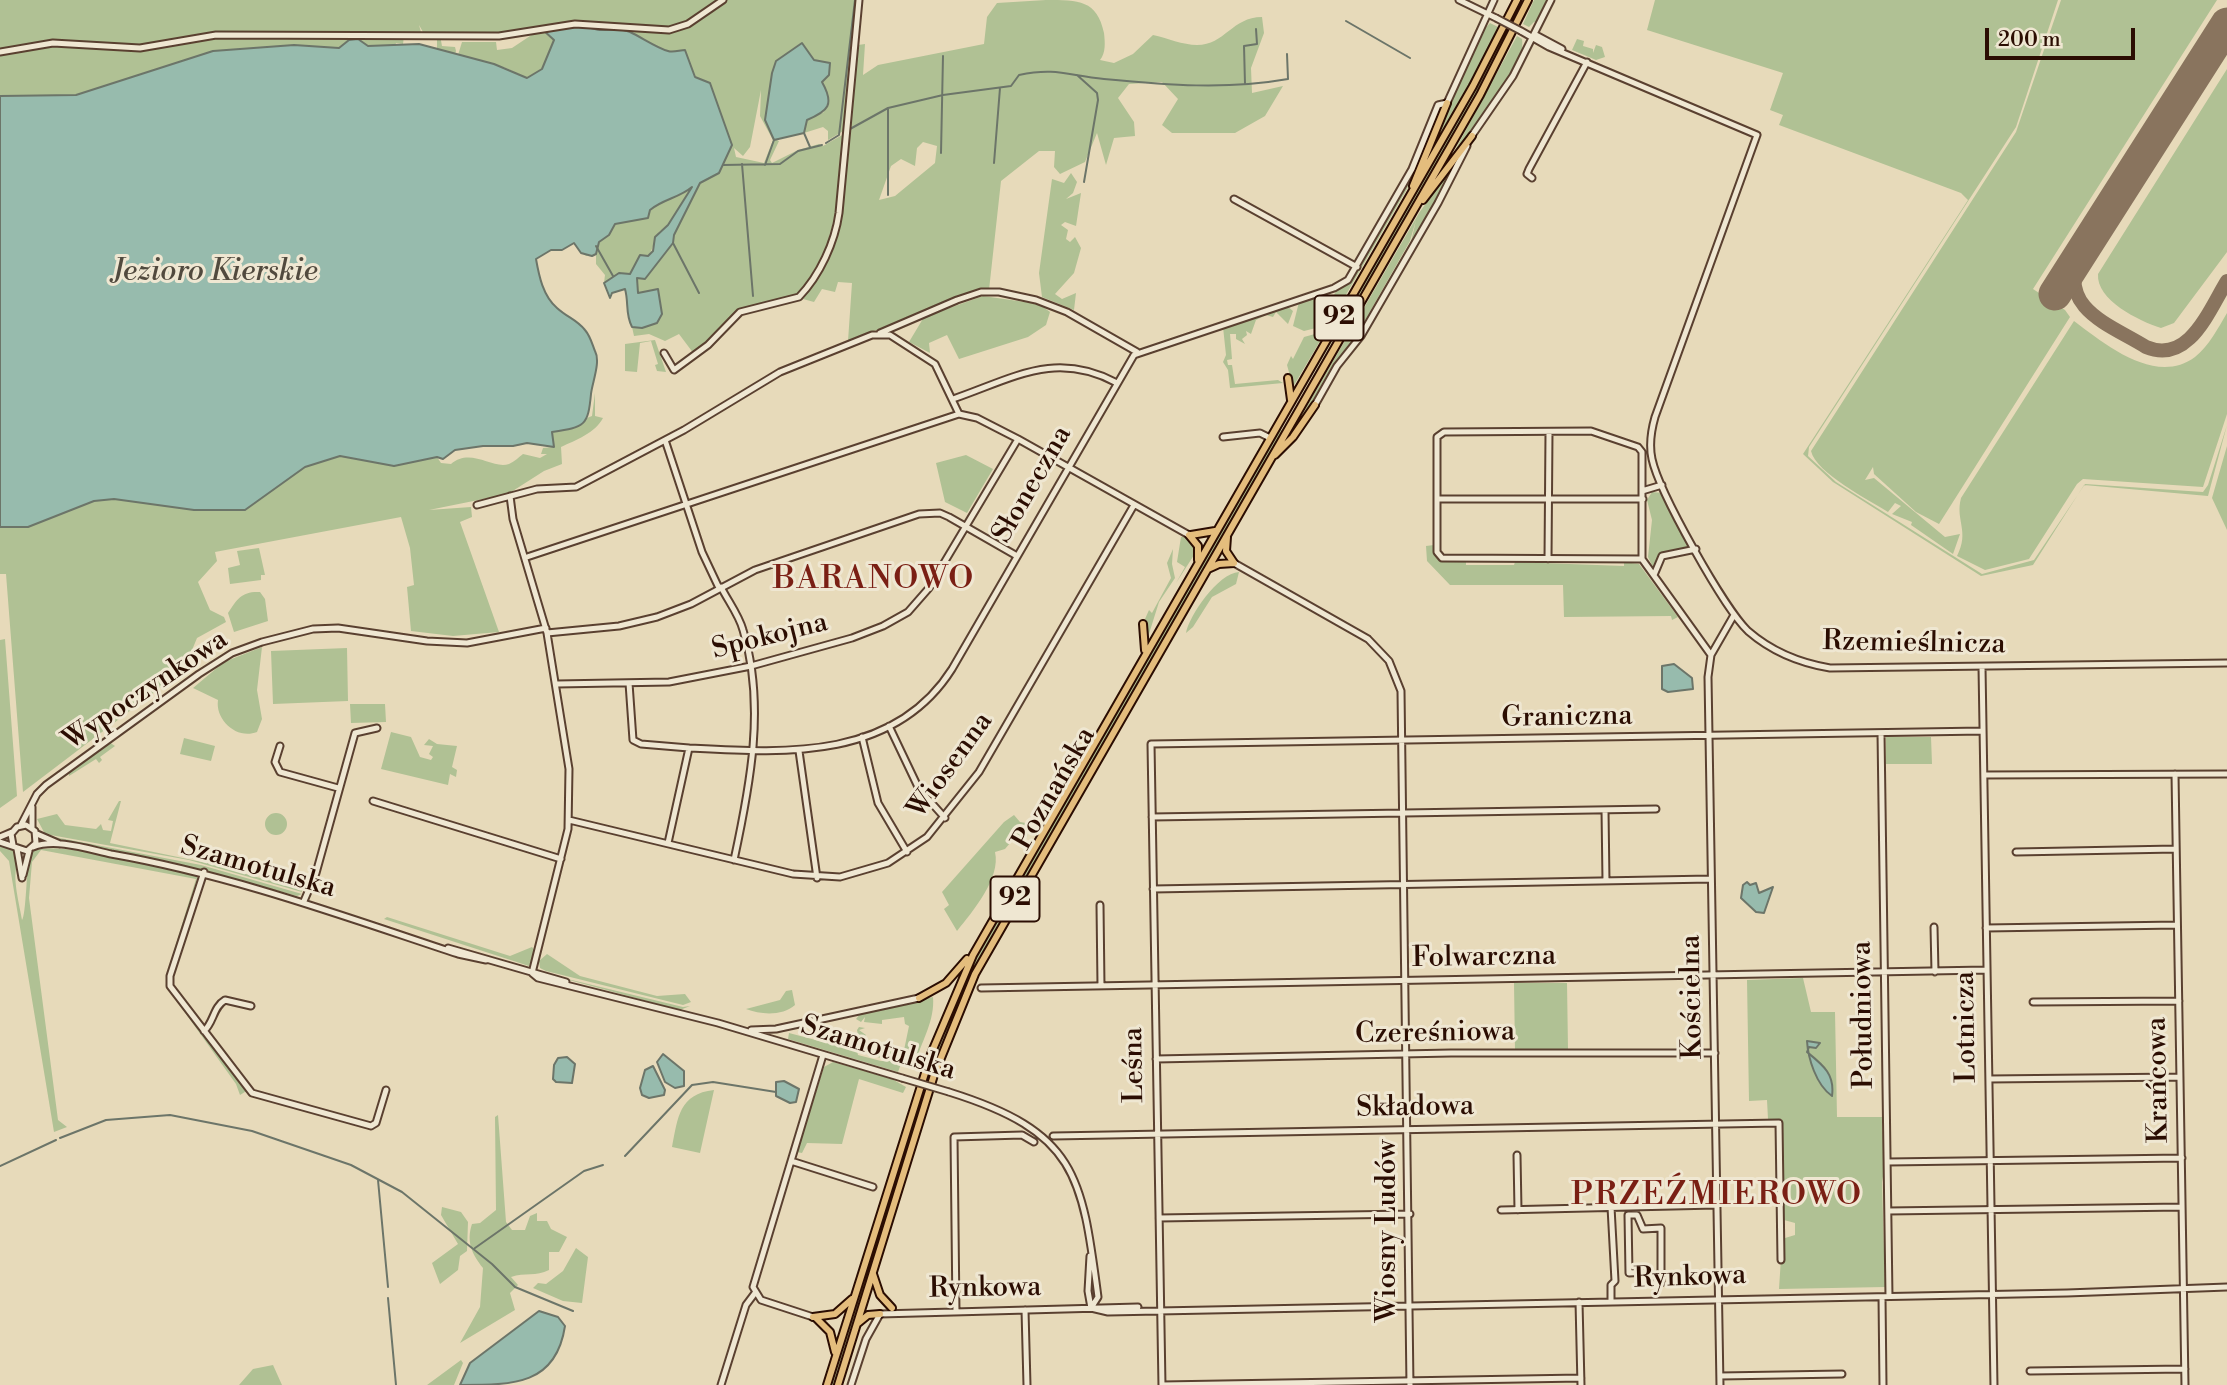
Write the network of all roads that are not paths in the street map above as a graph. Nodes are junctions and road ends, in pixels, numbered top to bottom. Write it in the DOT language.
graph roads {
  1 [pos="723,0"];
  2 [pos="859,0"];
  3 [pos="1459,0"];
  4 [pos="1494,0"];
  5 [pos="1517,0"];
  6 [pos="1528,0"];
  7 [pos="1551,0"];
  8 [pos="1488,14"];
  9 [pos="1534,36"];
  10 [pos="0,52"];
  11 [pos="1587,62"];
  12 [pos="1447,103"];
  13 [pos="1472,136"];
  14 [pos="1532,178"];
  15 [pos="1409,197"];
  16 [pos="1234,199"];
  17 [pos="1411,215"];
  18 [pos="1357,267"];
  19 [pos="1338,321"];
  20 [pos="1325,327"];
  21 [pos="880,334"];
  22 [pos="1137,352"];
  23 [pos="664,353"];
  24 [pos="1288,378"];
  25 [pos="1117,383"];
  26 [pos="953,399"];
  27 [pos="1290,404"];
  28 [pos="1314,405"];
  29 [pos="958,414"];
  30 [pos="1549,433"];
  31 [pos="1223,436"];
  32 [pos="1018,439"];
  33 [pos="1270,439"];
  34 [pos="665,440"];
  35 [pos="1268,461"];
  36 [pos="1068,467"];
  37 [pos="1662,485"];
  38 [pos="1642,491"];
  39 [pos="510,496"];
  40 [pos="1550,498"];
  41 [pos="1437,499"];
  42 [pos="1643,499"];
  43 [pos="687,504"];
  44 [pos="477,505"];
  45 [pos="1134,505"];
  46 [pos="1232,525"];
  47 [pos="967,526"];
  48 [pos="1218,527"];
  49 [pos="1189,535"];
  50 [pos="1696,549"];
  51 [pos="1017,556"];
  52 [pos="527,557"];
  53 [pos="1548,559"];
  54 [pos="1642,559"];
  55 [pos="1234,563"];
  56 [pos="1194,568"];
  57 [pos="1204,573"];
  58 [pos="1654,575"];
  59 [pos="720,588"];
  60 [pos="1734,615"];
  61 [pos="1143,624"];
  62 [pos="547,630"];
  63 [pos="1711,655"];
  64 [pos="1142,659"];
  65 [pos="2227,663"];
  66 [pos="751,666"];
  67 [pos="1982,667"];
  68 [pos="629,683"];
  69 [pos="557,684"];
  70 [pos="890,726"];
  71 [pos="377,728"];
  72 [pos="1983,731"];
  73 [pos="1881,733"];
  74 [pos="862,737"];
  75 [pos="1709,737"];
  76 [pos="1402,741"];
  77 [pos="1151,744"];
  78 [pos="280,746"];
  79 [pos="689,748"];
  80 [pos="753,751"];
  81 [pos="799,751"];
  82 [pos="2175,774"];
  83 [pos="2227,774"];
  84 [pos="1984,775"];
  85 [pos="338,788"];
  86 [pos="373,801"];
  87 [pos="32,805"];
  88 [pos="1656,809"];
  89 [pos="1605,810"];
  90 [pos="1404,813"];
  91 [pos="1152,817"];
  92 [pos="945,818"];
  93 [pos="569,820"];
  94 [pos="21,825"];
  95 [pos="34,830"];
  96 [pos="12,832"];
  97 [pos="0,840"];
  98 [pos="668,843"];
  99 [pos="62,845"];
  100 [pos="15,847"];
  101 [pos="31,849"];
  102 [pos="2176,849"];
  103 [pos="907,852"];
  104 [pos="2016,852"];
  105 [pos="561,859"];
  106 [pos="734,860"];
  107 [pos="204,872"];
  108 [pos="817,877"];
  109 [pos="1712,879"];
  110 [pos="1606,881"];
  111 [pos="1405,885"];
  112 [pos="1153,889"];
  113 [pos="304,901"];
  114 [pos="1100,905"];
  115 [pos="2178,925"];
  116 [pos="1934,927"];
  117 [pos="1986,928"];
  118 [pos="980,940"];
  119 [pos="1986,970"];
  120 [pos="1885,972"];
  121 [pos="1935,972"];
  122 [pos="532,973"];
  123 [pos="1713,975"];
  124 [pos="1406,980"];
  125 [pos="1154,985"];
  126 [pos="1101,986"];
  127 [pos="981,988"];
  128 [pos="919,998"];
  129 [pos="2179,1000"];
  130 [pos="2034,1002"];
  131 [pos="251,1006"];
  132 [pos="737,1029"];
  133 [pos="204,1031"];
  134 [pos="1715,1053"];
  135 [pos="1407,1054"];
  136 [pos="823,1055"];
  137 [pos="1156,1059"];
  138 [pos="2180,1076"];
  139 [pos="1989,1079"];
  140 [pos="386,1090"];
  141 [pos="1716,1124"];
  142 [pos="1409,1129"];
  143 [pos="1157,1135"];
  144 [pos="1052,1136"];
  145 [pos="1034,1142"];
  146 [pos="1517,1155"];
  147 [pos="2182,1158"];
  148 [pos="1990,1160"];
  149 [pos="791,1161"];
  150 [pos="1888,1162"];
  151 [pos="873,1187"];
  152 [pos="1716,1205"];
  153 [pos="1611,1207"];
  154 [pos="2182,1207"];
  155 [pos="1991,1209"];
  156 [pos="1501,1210"];
  157 [pos="1518,1210"];
  158 [pos="1888,1211"];
  159 [pos="1409,1214"];
  160 [pos="1159,1218"];
  161 [pos="1091,1246"];
  162 [pos="1781,1260"];
  163 [pos="873,1272"];
  164 [pos="1661,1283"];
  165 [pos="859,1284"];
  166 [pos="2227,1287"];
  167 [pos="2184,1289"];
  168 [pos="1088,1291"];
  169 [pos="755,1293"];
  170 [pos="1992,1294"];
  171 [pos="1889,1296"];
  172 [pos="1098,1297"];
  173 [pos="1882,1297"];
  174 [pos="1718,1298"];
  175 [pos="1611,1301"];
  176 [pos="1579,1302"];
  177 [pos="1409,1305"];
  178 [pos="1121,1307"];
  179 [pos="1072,1308"];
  180 [pos="1091,1308"];
  181 [pos="1153,1309"];
  182 [pos="1161,1309"];
  183 [pos="895,1310"];
  184 [pos="1025,1310"];
  185 [pos="956,1312"];
  186 [pos="880,1314"];
  187 [pos="813,1317"];
  188 [pos="856,1326"];
  189 [pos="834,1364"];
  190 [pos="2185,1369"];
  191 [pos="2031,1371"];
  192 [pos="1842,1374"];
  193 [pos="1720,1376"];
  194 [pos="1581,1382"];
  195 [pos="1410,1383"];
  196 [pos="721,1385"];
  197 [pos="827,1385"];
  198 [pos="838,1385"];
  199 [pos="851,1385"];
  200 [pos="1027,1385"];
  201 [pos="1162,1385"];
  202 [pos="1720,1385"];
  203 [pos="1883,1385"];
  204 [pos="1994,1385"];
  205 [pos="2185,1385"];
  1 -- 10 [label="street"];
  2 -- 23 [label="street"];
  3 -- 8 [label="street"];
  4 -- 8 [label="street"];
  5 -- 15 [label="main road, 92"];
  6 -- 17 [label="main road, 92"];
  7 -- 9 [label="street"];
  8 -- 9 [label="street, bridge"];
  8 -- 12 [label="street"];
  9 -- 11 [label="street"];
  9 -- 13 [label="street"];
  11 -- 14 [label="street"];
  11 -- 37 [label="street, Rzemieślnicza"];
  12 -- 15 [label="main road"];
  12 -- 18 [label="street"];
  13 -- 17 [label="main road"];
  13 -- 28 [label="street"];
  15 -- 19 [label="main road, 92"];
  16 -- 18 [label="street"];
  17 -- 35 [label="main road, Poznańska / 92"];
  18 -- 22 [label="street"];
  19 -- 20 [label="main road"];
  19 -- 27 [label="main road, 92"];
  21 -- 22 [label="street"];
  21 -- 26 [label="street"];
  21 -- 34 [label="street"];
  22 -- 25 [label="street, Słoneczna"];
  24 -- 27 [label="main road"];
  25 -- 26 [label="street"];
  25 -- 36 [label="street, Słoneczna"];
  26 -- 29 [label="street"];
  27 -- 33 [label="main road, 92"];
  28 -- 35 [label="main road"];
  29 -- 32 [label="street"];
  29 -- 43 [label="street"];
  30 -- 38 [label="street"];
  30 -- 40 [label="street"];
  30 -- 41 [label="street"];
  31 -- 33 [label="street"];
  32 -- 36 [label="street"];
  32 -- 47 [label="street, Spokojna"];
  33 -- 48 [label="main road, Poznańska / 92"];
  34 -- 39 [label="street"];
  34 -- 43 [label="street"];
  35 -- 46 [label="main road, Poznańska / 92"];
  36 -- 45 [label="street"];
  36 -- 51 [label="street, Słoneczna"];
  37 -- 38 [label="street"];
  37 -- 50 [label="street, Rzemieślnicza"];
  38 -- 42 [label="street"];
  39 -- 44 [label="street"];
  39 -- 52 [label="street"];
  40 -- 41 [label="street"];
  40 -- 42 [label="street"];
  40 -- 53 [label="street"];
  41 -- 53 [label="street"];
  42 -- 54 [label="street"];
  43 -- 52 [label="street"];
  43 -- 59 [label="street"];
  45 -- 49 [label="street"];
  45 -- 92 [label="street, Wiosenna"];
  46 -- 55 [label="main road"];
  46 -- 57 [label="main road, Poznańska / 92"];
  47 -- 51 [label="street, Wypoczynkowa"];
  47 -- 59 [label="street, Wypoczynkowa"];
  47 -- 66 [label="street, Spokojna"];
  48 -- 49 [label="main road"];
  48 -- 56 [label="main road, Poznańska / 92"];
  49 -- 56 [label="main road"];
  50 -- 58 [label="street"];
  50 -- 60 [label="street, Rzemieślnicza"];
  51 -- 70 [label="street, Słoneczna"];
  52 -- 62 [label="street"];
  53 -- 54 [label="street"];
  54 -- 58 [label="street"];
  55 -- 57 [label="main road"];
  55 -- 76 [label="street, Wiosny Ludów"];
  56 -- 64 [label="main road, Poznańska / 92"];
  57 -- 163 [label="main road, Poznańska / 92"];
  58 -- 63 [label="street"];
  59 -- 62 [label="street, Wypoczynkowa"];
  59 -- 66 [label="street"];
  60 -- 63 [label="street, Kościelna"];
  60 -- 67 [label="street, Rzemieślnicza"];
  61 -- 64 [label="main road"];
  62 -- 69 [label="street"];
  62 -- 87 [label="street, Wypoczynkowa"];
  63 -- 75 [label="street, Kościelna"];
  64 -- 118 [label="main road, Poznańska / 92"];
  65 -- 67 [label="street, Rzemieślnicza"];
  66 -- 68 [label="street, Spokojna"];
  66 -- 80 [label="street"];
  67 -- 72 [label="street, Lotnicza"];
  68 -- 69 [label="street, Spokojna"];
  68 -- 79 [label="street, Słoneczna"];
  69 -- 93 [label="street"];
  70 -- 74 [label="street, Słoneczna"];
  70 -- 92 [label="street"];
  71 -- 85 [label="street"];
  72 -- 73 [label="street, Graniczna"];
  72 -- 84 [label="street, Lotnicza"];
  73 -- 75 [label="street, Graniczna"];
  73 -- 120 [label="street, Południowa"];
  74 -- 81 [label="street, Słoneczna"];
  74 -- 103 [label="street"];
  75 -- 76 [label="street, Graniczna"];
  75 -- 109 [label="street, Kościelna"];
  76 -- 77 [label="street, Graniczna"];
  76 -- 90 [label="street, Wiosny Ludów"];
  77 -- 91 [label="street, Leśna"];
  78 -- 85 [label="street"];
  79 -- 80 [label="street, Słoneczna"];
  79 -- 98 [label="street"];
  80 -- 81 [label="street, Słoneczna"];
  80 -- 106 [label="street"];
  81 -- 108 [label="street"];
  82 -- 83 [label="street"];
  82 -- 84 [label="street"];
  82 -- 102 [label="street, Krańcowa"];
  84 -- 117 [label="street, Lotnicza"];
  85 -- 113 [label="street"];
  86 -- 105 [label="street"];
  87 -- 94 [label="street, Wypoczynkowa"];
  87 -- 95 [label="street"];
  88 -- 89 [label="street"];
  89 -- 90 [label="street"];
  89 -- 110 [label="street"];
  90 -- 91 [label="street"];
  90 -- 111 [label="street, Wiosny Ludów"];
  91 -- 112 [label="street, Leśna"];
  92 -- 103 [label="street, Wiosenna"];
  93 -- 98 [label="street, Wiosenna"];
  93 -- 105 [label="street"];
  94 -- 95 [label="street"];
  94 -- 96 [label="street"];
  95 -- 99 [label="street, Szamotulska"];
  95 -- 101 [label="street"];
  96 -- 97 [label="street"];
  96 -- 100 [label="street"];
  97 -- 100 [label="street"];
  98 -- 106 [label="street, Wiosenna"];
  99 -- 101 [label="street, Szamotulska"];
  99 -- 107 [label="street, Szamotulska"];
  100 -- 101 [label="street"];
  100 -- 101 [label="street"];
  102 -- 104 [label="street"];
  102 -- 115 [label="street, Krańcowa"];
  103 -- 108 [label="street, Wiosenna"];
  105 -- 122 [label="street"];
  106 -- 108 [label="street, Wiosenna"];
  107 -- 113 [label="street, Szamotulska"];
  107 -- 133 [label="street"];
  109 -- 110 [label="street"];
  109 -- 123 [label="street, Kościelna"];
  110 -- 111 [label="street"];
  111 -- 112 [label="street"];
  111 -- 124 [label="street, Wiosny Ludów"];
  112 -- 125 [label="street, Leśna"];
  113 -- 122 [label="street, Szamotulska"];
  114 -- 126 [label="street"];
  115 -- 117 [label="street"];
  115 -- 129 [label="street, Krańcowa"];
  116 -- 121 [label="street"];
  117 -- 119 [label="street, Lotnicza"];
  118 -- 128 [label="main road"];
  118 -- 165 [label="main road, Poznańska / 92"];
  119 -- 121 [label="street, Folwarczna"];
  119 -- 139 [label="street, Lotnicza"];
  120 -- 121 [label="street, Folwarczna"];
  120 -- 123 [label="street, Folwarczna"];
  120 -- 150 [label="street, Południowa"];
  122 -- 132 [label="street, Szamotulska"];
  123 -- 124 [label="street, Folwarczna"];
  123 -- 134 [label="street, Kościelna"];
  124 -- 125 [label="street, Folwarczna"];
  124 -- 135 [label="street, Wiosny Ludów"];
  125 -- 126 [label="street, Folwarczna"];
  125 -- 137 [label="street, Leśna"];
  126 -- 127 [label="street, Folwarczna"];
  128 -- 132 [label="street"];
  129 -- 130 [label="street"];
  129 -- 138 [label="street, Krańcowa"];
  131 -- 133 [label="street"];
  132 -- 136 [label="street, Szamotulska"];
  133 -- 140 [label="street"];
  134 -- 135 [label="street, Czereśniowa"];
  134 -- 141 [label="street, Kościelna"];
  135 -- 137 [label="street, Czereśniowa"];
  135 -- 142 [label="street, Wiosny Ludów"];
  136 -- 149 [label="street"];
  136 -- 161 [label="street, Szamotulska, bridge"];
  137 -- 143 [label="street, Leśna"];
  138 -- 139 [label="street"];
  138 -- 147 [label="street, Krańcowa"];
  139 -- 148 [label="street, Lotnicza"];
  141 -- 142 [label="street, Składowa"];
  141 -- 152 [label="street, Kościelna"];
  141 -- 162 [label="street, Składowa"];
  142 -- 143 [label="street, Składowa"];
  142 -- 159 [label="street, Wiosny Ludów"];
  143 -- 144 [label="street, Składowa"];
  143 -- 160 [label="street, Leśna"];
  145 -- 185 [label="street"];
  146 -- 157 [label="street"];
  147 -- 148 [label="street"];
  147 -- 154 [label="street, Krańcowa"];
  148 -- 150 [label="street"];
  148 -- 155 [label="street, Lotnicza"];
  149 -- 151 [label="street"];
  149 -- 169 [label="street"];
  150 -- 158 [label="street, Południowa"];
  152 -- 153 [label="street"];
  152 -- 174 [label="street, Kościelna"];
  153 -- 157 [label="street"];
  153 -- 175 [label="street"];
  154 -- 155 [label="street"];
  154 -- 167 [label="street, Krańcowa"];
  155 -- 158 [label="street"];
  155 -- 170 [label="street, Lotnicza"];
  156 -- 157 [label="street"];
  158 -- 171 [label="street, Południowa"];
  159 -- 160 [label="street"];
  159 -- 177 [label="street, Wiosny Ludów"];
  160 -- 182 [label="street, Leśna"];
  161 -- 168 [label="street, Szamotulska"];
  161 -- 172 [label="street, Szamotulska"];
  163 -- 183 [label="main road"];
  163 -- 188 [label="main road, Poznańska / 92"];
  164 -- 164 [label="street"];
  165 -- 187 [label="main road"];
  165 -- 189 [label="main road, Poznańska / 92"];
  166 -- 167 [label="street, Rynkowa"];
  167 -- 170 [label="street, Rynkowa"];
  167 -- 190 [label="street, Krańcowa"];
  168 -- 179 [label="street"];
  168 -- 180 [label="street, Szamotulska"];
  169 -- 187 [label="street"];
  169 -- 196 [label="street"];
  170 -- 171 [label="street, Rynkowa"];
  170 -- 204 [label="street, Lotnicza"];
  171 -- 173 [label="street, Rynkowa"];
  172 -- 178 [label="street"];
  172 -- 180 [label="street"];
  173 -- 174 [label="street, Rynkowa"];
  173 -- 203 [label="street"];
  174 -- 175 [label="street, Rynkowa"];
  174 -- 193 [label="street, Kościelna"];
  175 -- 176 [label="street, Rynkowa"];
  176 -- 177 [label="street, Rynkowa"];
  176 -- 194 [label="street"];
  177 -- 182 [label="street, Rynkowa"];
  177 -- 195 [label="street, Wiosny Ludów"];
  178 -- 180 [label="street, Rynkowa"];
  178 -- 181 [label="street, Rynkowa"];
  179 -- 180 [label="street, Rynkowa"];
  179 -- 184 [label="street, Rynkowa"];
  180 -- 181 [label="street, Rynkowa"];
  181 -- 182 [label="street, Rynkowa"];
  182 -- 201 [label="street, Leśna"];
  183 -- 185 [label="street, Rynkowa"];
  183 -- 186 [label="street, Rynkowa"];
  184 -- 185 [label="street, Rynkowa"];
  184 -- 200 [label="street"];
  186 -- 188 [label="main road"];
  186 -- 199 [label="street"];
  187 -- 189 [label="main road"];
  188 -- 198 [label="main road, Poznańska / 92"];
  189 -- 197 [label="main road, Poznańska / 92"];
  190 -- 191 [label="street"];
  190 -- 205 [label="street, Krańcowa"];
  192 -- 193 [label="street"];
  193 -- 202 [label="street, Kościelna"];
  194 -- 195 [label="street"];
  195 -- 201 [label="street"];
}
